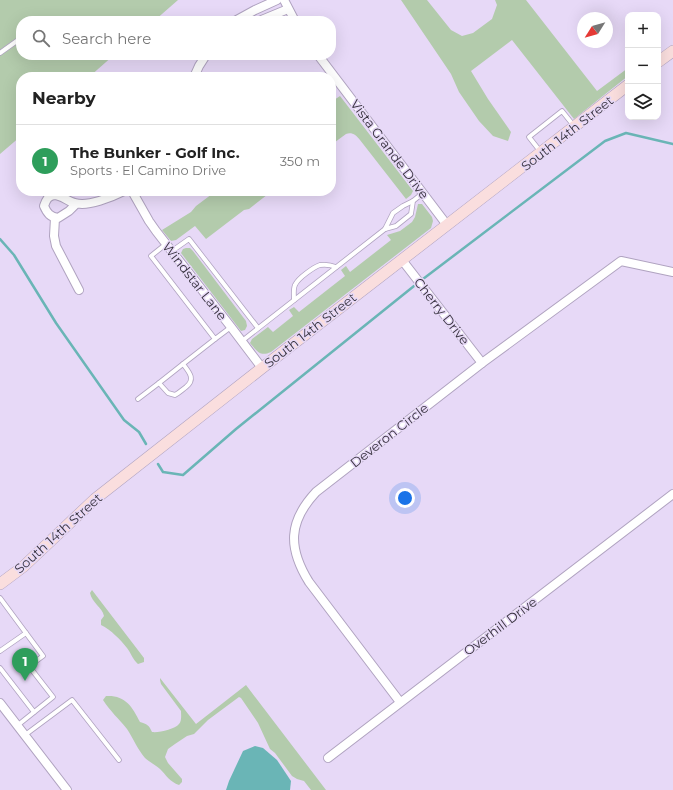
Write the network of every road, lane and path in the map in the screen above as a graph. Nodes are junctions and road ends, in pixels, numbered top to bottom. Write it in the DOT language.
graph roads {
  1 [pos="277,0"];
  2 [pos="284,0"];
  3 [pos="288,9"];
  4 [pos="244,16"];
  5 [pos="271,16"];
  6 [pos="292,16"];
  7 [pos="16,42"];
  8 [pos="673,51"];
  9 [pos="0,53"];
  10 [pos="203,60"];
  11 [pos="322,60"];
  12 [pos="661,60"];
  13 [pos="196,72"];
  14 [pos="331,72"];
  15 [pos="336,79"];
  16 [pos="625,87"];
  17 [pos="574,127"];
  18 [pos="541,153"];
  19 [pos="423,193"];
  20 [pos="49,196"];
  21 [pos="58,196"];
  22 [pos="112,196"];
  23 [pos="135,196"];
  24 [pos="413,201"];
  25 [pos="76,204"];
  26 [pos="55,218"];
  27 [pos="447,225"];
  28 [pos="385,229"];
  29 [pos="166,243"];
  30 [pos="172,251"];
  31 [pos="402,260"];
  32 [pos="336,268"];
  33 [pos="673,272"];
  34 [pos="79,290"];
  35 [pos="294,300"];
  36 [pos="231,327"];
  37 [pos="258,328"];
  38 [pos="215,339"];
  39 [pos="242,341"];
  40 [pos="482,363"];
  41 [pos="182,364"];
  42 [pos="262,368"];
  43 [pos="159,383"];
  44 [pos="138,399"];
  45 [pos="673,494"];
  46 [pos="0,584"];
  47 [pos="0,598"];
  48 [pos="26,633"];
  49 [pos="0,652"];
  50 [pos="0,668"];
  51 [pos="400,702"];
  52 [pos="0,703"];
  53 [pos="34,712"];
  54 [pos="17,726"];
  55 [pos="25,736"];
  56 [pos="328,758"];
  57 [pos="119,760"];
  58 [pos="67,790"];
  1 -- 4 [label="street"];
  2 -- 3 [label="street"];
  3 -- 5 [label="street"];
  3 -- 6 [label="street"];
  7 -- 9 [label="lane"];
  8 -- 12 [label="main road"];
  10 -- 13 [label="street"];
  11 -- 14 [label="street, Vista Grande Drive"];
  15 -- 19 [label="street, Vista Grande Drive"];
  16 -- 17 [label="main road, South 14th Street"];
  17 -- 18 [label="main road, South 14th Street"];
  17 -- 18 [label="lane"];
  18 -- 27 [label="main road, South 14th Street"];
  19 -- 24 [label="lane"];
  19 -- 27 [label="street, Vista Grande Drive"];
  20 -- 26 [label="street"];
  21 -- 25 [label="street"];
  22 -- 25 [label="street"];
  23 -- 29 [label="street, Windstar Lane"];
  24 -- 28 [label="lane"];
  24 -- 28 [label="lane"];
  25 -- 26 [label="street"];
  26 -- 34 [label="street"];
  27 -- 31 [label="main road, South 14th Street"];
  28 -- 32 [label="lane"];
  29 -- 30 [label="street, Windstar Lane"];
  29 -- 38 [label="lane"];
  30 -- 36 [label="street, Windstar Lane"];
  30 -- 37 [label="lane"];
  31 -- 40 [label="street, Cherry Drive"];
  31 -- 42 [label="main road, South 14th Street"];
  32 -- 35 [label="lane"];
  32 -- 35 [label="lane"];
  33 -- 40 [label="street, Deveron Circle"];
  35 -- 37 [label="lane"];
  36 -- 38 [label="lane"];
  36 -- 39 [label="street, Windstar Lane"];
  37 -- 39 [label="lane"];
  38 -- 41 [label="lane"];
  39 -- 42 [label="street, Windstar Lane"];
  40 -- 51 [label="street, Deveron Circle"];
  41 -- 43 [label="lane"];
  41 -- 43 [label="lane"];
  42 -- 46 [label="main road, South 14th Street"];
  43 -- 44 [label="lane"];
  45 -- 51 [label="street, Overhill Drive"];
  47 -- 48 [label="lane"];
  48 -- 49 [label="lane"];
  48 -- 53 [label="lane"];
  50 -- 53 [label="lane"];
  51 -- 56 [label="street, Overhill Drive"];
  52 -- 54 [label="street"];
  53 -- 54 [label="lane"];
  54 -- 55 [label="street"];
  55 -- 57 [label="lane"];
  55 -- 58 [label="street"];
}
